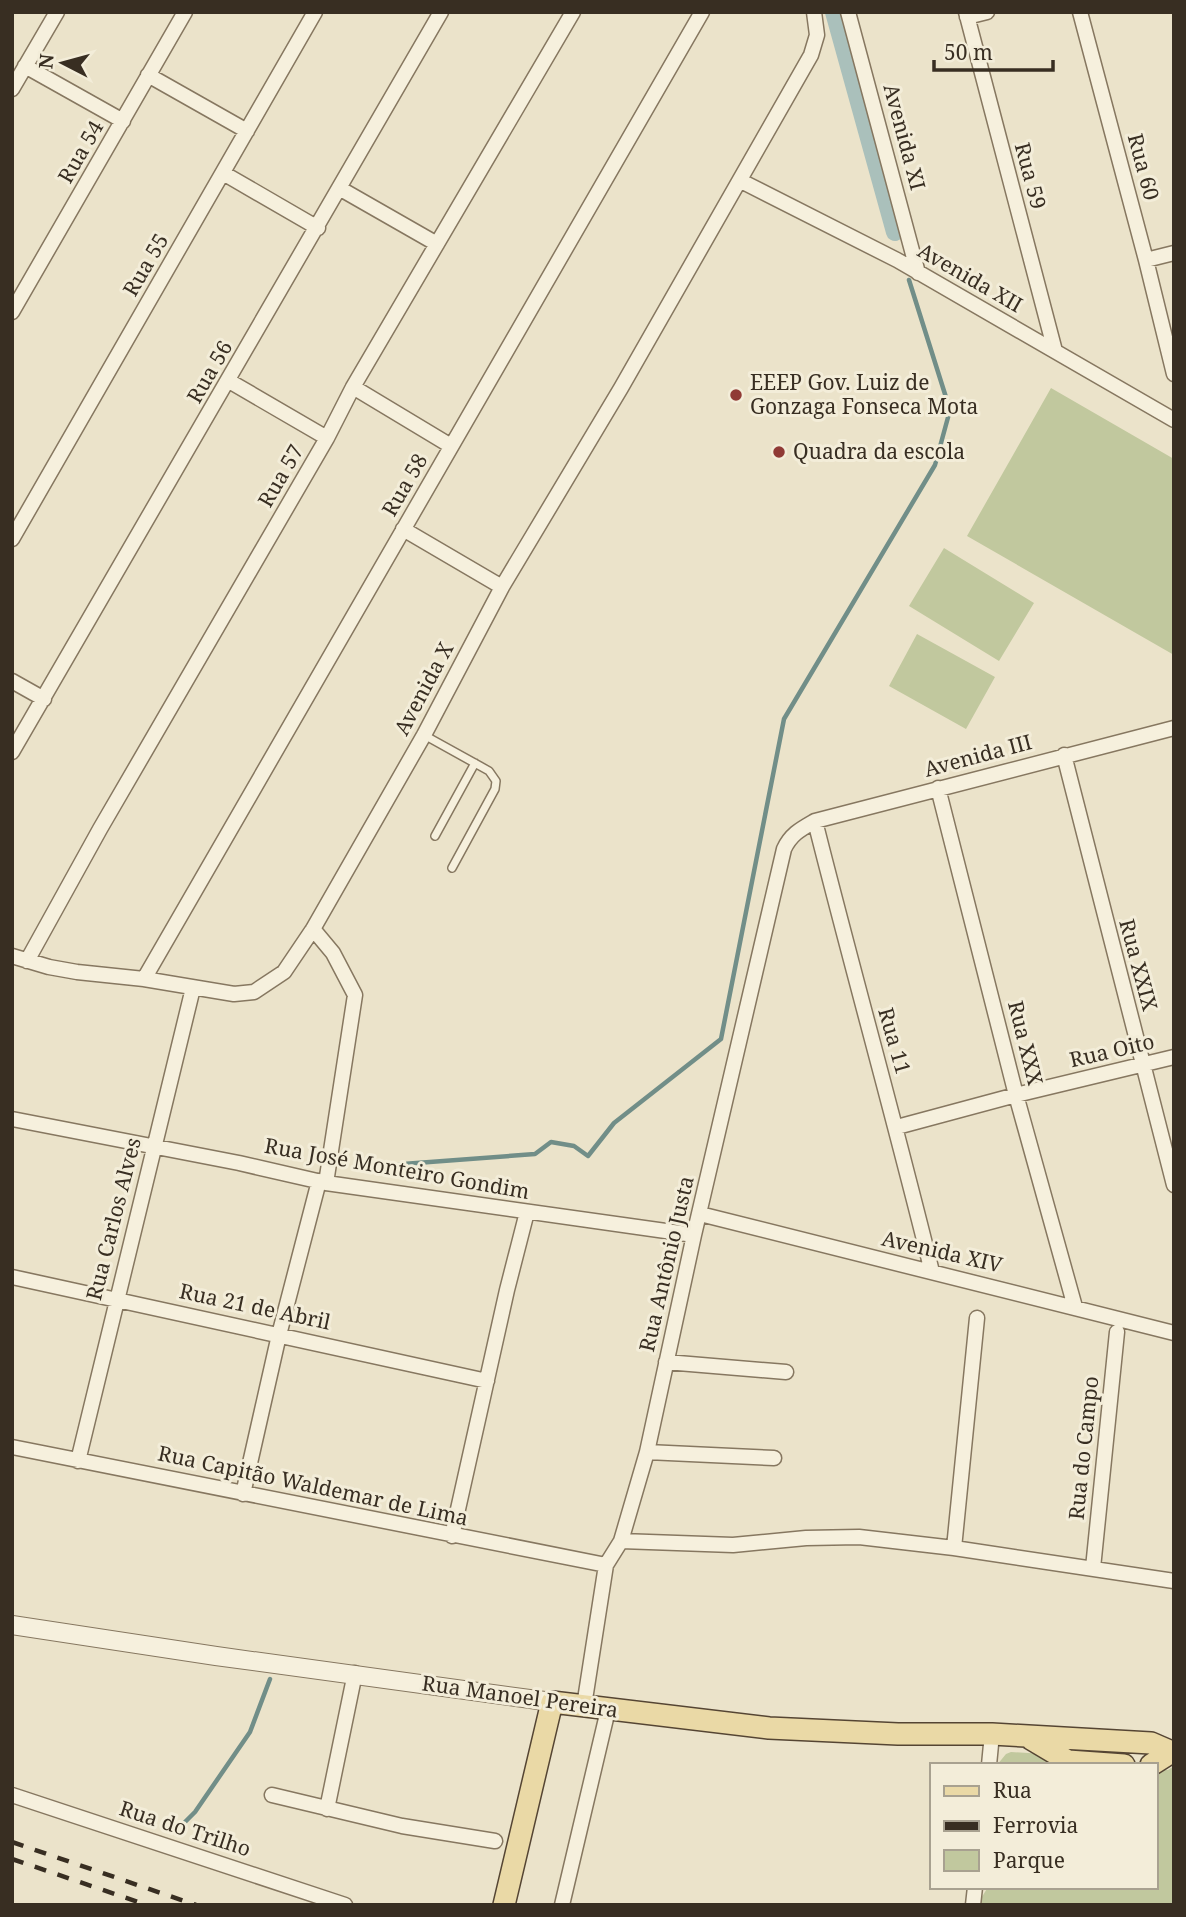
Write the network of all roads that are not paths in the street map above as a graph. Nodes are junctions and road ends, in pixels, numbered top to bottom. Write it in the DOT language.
graph roads {
  1 [pos="185,12"];
  2 [pos="315,12"];
  3 [pos="441,12"];
  4 [pos="573,12"];
  5 [pos="702,12"];
  6 [pos="814,12"];
  7 [pos="848,12"];
  8 [pos="987,12"];
  9 [pos="1080,12"];
  10 [pos="51,14"];
  11 [pos="966,15"];
  12 [pos="25,66"];
  13 [pos="148,75"];
  14 [pos="12,89"];
  15 [pos="122,121"];
  16 [pos="247,131"];
  17 [pos="223,173"];
  18 [pos="741,181"];
  19 [pos="339,188"];
  20 [pos="318,228"];
  21 [pos="437,244"];
  22 [pos="1174,253"];
  23 [pos="1146,260"];
  24 [pos="918,273"];
  25 [pos="12,312"];
  26 [pos="1055,351"];
  27 [pos="1174,374"];
  28 [pos="229,381"];
  29 [pos="353,387"];
  30 [pos="1174,420"];
  31 [pos="327,438"];
  32 [pos="451,446"];
  33 [pos="403,529"];
  34 [pos="12,539"];
  35 [pos="502,587"];
  36 [pos="12,681"];
  37 [pos="44,699"];
  38 [pos="1174,728"];
  39 [pos="424,735"];
  40 [pos="12,752"];
  41 [pos="1064,755"];
  42 [pos="475,763"];
  43 [pos="938,788"];
  44 [pos="815,821"];
  45 [pos="795,832"];
  46 [pos="435,836"];
  47 [pos="452,868"];
  48 [pos="313,929"];
  49 [pos="12,956"];
  50 [pos="27,961"];
  51 [pos="144,979"];
  52 [pos="193,988"];
  53 [pos="1174,1058"];
  54 [pos="1143,1066"];
  55 [pos="1016,1095"];
  56 [pos="12,1119"];
  57 [pos="897,1127"];
  58 [pos="153,1147"];
  59 [pos="323,1182"];
  60 [pos="1174,1185"];
  61 [pos="527,1212"];
  62 [pos="700,1214"];
  63 [pos="694,1235"];
  64 [pos="932,1272"];
  65 [pos="12,1277"];
  66 [pos="116,1298"];
  67 [pos="1075,1307"];
  68 [pos="977,1318"];
  69 [pos="1117,1332"];
  70 [pos="1174,1333"];
  71 [pos="279,1335"];
  72 [pos="666,1362"];
  73 [pos="786,1372"];
  74 [pos="487,1381"];
  75 [pos="12,1447"];
  76 [pos="647,1452"];
  77 [pos="774,1458"];
  78 [pos="78,1461"];
  79 [pos="243,1494"];
  80 [pos="452,1536"];
  81 [pos="621,1541"];
  82 [pos="954,1548"];
  83 [pos="606,1565"];
  84 [pos="1093,1568"];
  85 [pos="1174,1581"];
  86 [pos="12,1625"];
  87 [pos="355,1673"];
  88 [pos="552,1702"];
  89 [pos="584,1706"];
  90 [pos="608,1710"];
  91 [pos="992,1734"];
  92 [pos="1030,1738"];
  93 [pos="1172,1753"];
  94 [pos="989,1763"];
  95 [pos="1096,1763"];
  96 [pos="1154,1763"];
  97 [pos="12,1795"];
  98 [pos="272,1795"];
  99 [pos="327,1809"];
  100 [pos="495,1841"];
  101 [pos="345,1905"];
  102 [pos="504,1905"];
  103 [pos="562,1905"];
  1 -- 13 [label="street, Rua 54"];
  2 -- 16 [label="street, Rua 55"];
  3 -- 19 [label="street, Rua 56"];
  4 -- 21 [label="street, Rua 57"];
  5 -- 32 [label="street, Rua 58"];
  6 -- 18 [label="street"];
  7 -- 24 [label="street, Avenida XI"];
  8 -- 11 [label="street"];
  9 -- 23 [label="street, Rua 60"];
  10 -- 12 [label="street"];
  11 -- 26 [label="street, Rua 59"];
  12 -- 14 [label="street"];
  12 -- 15 [label="street"];
  13 -- 15 [label="street, Rua 54"];
  13 -- 16 [label="street"];
  15 -- 25 [label="street, Rua 54"];
  16 -- 17 [label="street, Rua 55"];
  17 -- 20 [label="street"];
  17 -- 34 [label="street, Rua 55"];
  18 -- 24 [label="street, Avenida XII"];
  18 -- 35 [label="street, Avenida X"];
  19 -- 20 [label="street, Rua 56"];
  19 -- 21 [label="street"];
  20 -- 28 [label="street, Rua 56"];
  21 -- 29 [label="street, Rua 57"];
  22 -- 23 [label="street"];
  23 -- 27 [label="street, Rua 60"];
  24 -- 26 [label="street, Avenida XII"];
  26 -- 30 [label="street, Avenida XII"];
  28 -- 31 [label="street"];
  28 -- 37 [label="street, Rua 56"];
  29 -- 31 [label="street, Rua 57"];
  29 -- 32 [label="street"];
  31 -- 50 [label="street, Rua 57"];
  32 -- 33 [label="street, Rua 58"];
  33 -- 35 [label="street"];
  33 -- 51 [label="street, Rua 58"];
  35 -- 39 [label="street, Avenida X"];
  36 -- 37 [label="street"];
  37 -- 40 [label="street, Rua 56"];
  38 -- 41 [label="street, Avenida III"];
  39 -- 42 [label="lane"];
  39 -- 48 [label="street, Avenida X"];
  41 -- 43 [label="street, Avenida III"];
  41 -- 54 [label="street, Rua XXIX"];
  42 -- 46 [label="lane"];
  42 -- 47 [label="lane"];
  43 -- 44 [label="street, Avenida III"];
  43 -- 55 [label="street, Rua XXX"];
  44 -- 45 [label="street, Avenida III"];
  44 -- 57 [label="street, Rua 11"];
  45 -- 62 [label="street, Rua Antônio Justa"];
  48 -- 52 [label="street, Avenida X"];
  48 -- 59 [label="street"];
  49 -- 50 [label="street, Avenida X"];
  50 -- 51 [label="street, Avenida X"];
  51 -- 52 [label="street, Avenida X"];
  52 -- 58 [label="street, Rua Carlos Alves"];
  53 -- 54 [label="street, Rua Oito"];
  54 -- 55 [label="street, Rua Oito"];
  54 -- 60 [label="street, Rua XXIX"];
  55 -- 57 [label="street, Rua Oito"];
  55 -- 67 [label="street, Rua XXX"];
  56 -- 58 [label="street, Rua José Monteiro Gondim"];
  57 -- 64 [label="street, Rua 11"];
  58 -- 59 [label="street, Rua José Monteiro Gondim"];
  58 -- 66 [label="street, Rua Carlos Alves"];
  59 -- 61 [label="street, Rua José Monteiro Gondim"];
  59 -- 71 [label="street"];
  61 -- 63 [label="street, Rua José Monteiro Gondim"];
  61 -- 74 [label="street"];
  62 -- 63 [label="street, Rua Antônio Justa"];
  62 -- 64 [label="street, Avenida XIV"];
  63 -- 72 [label="street, Rua Antônio Justa"];
  64 -- 67 [label="street, Avenida XIV"];
  65 -- 66 [label="street, Rua 21 de Abril"];
  66 -- 71 [label="street, Rua 21 de Abril"];
  66 -- 78 [label="street, Rua Carlos Alves"];
  67 -- 70 [label="street, Avenida XIV"];
  68 -- 82 [label="street"];
  69 -- 84 [label="street, Rua do Campo"];
  71 -- 74 [label="street, Rua 21 de Abril"];
  71 -- 79 [label="street"];
  72 -- 73 [label="street"];
  72 -- 76 [label="street, Rua Antônio Justa"];
  74 -- 80 [label="street"];
  75 -- 78 [label="street, Rua Capitão Waldemar de Lima"];
  76 -- 77 [label="street"];
  76 -- 81 [label="street, Rua Antônio Justa"];
  78 -- 79 [label="street, Rua Capitão Waldemar de Lima"];
  79 -- 80 [label="street, Rua Capitão Waldemar de Lima"];
  80 -- 83 [label="street, Rua Capitão Waldemar de Lima"];
  81 -- 82 [label="street"];
  81 -- 83 [label="street, Rua Antônio Justa"];
  82 -- 84 [label="street"];
  83 -- 89 [label="street, Rua Antônio Justa"];
  84 -- 85 [label="street"];
  86 -- 87 [label="street, Rua Manoel Pereira"];
  87 -- 88 [label="street, Rua Manoel Pereira"];
  87 -- 99 [label="street"];
  88 -- 89 [label="main road, Rua Manoel Pereira"];
  88 -- 102 [label="main road"];
  89 -- 90 [label="main road, Rua Manoel Pereira"];
  90 -- 91 [label="main road, Rua Manoel Pereira"];
  90 -- 103 [label="street"];
  91 -- 92 [label="main road, Rua Manoel Pereira"];
  91 -- 94 [label="street"];
  92 -- 93 [label="main road, Rua Manoel Pereira"];
  92 -- 95 [label="main road, Rua Manoel Pereira"];
  93 -- 96 [label="main road, Rua Manoel Pereira"];
  97 -- 101 [label="street, Rua do Trilho"];
  98 -- 99 [label="street"];
  99 -- 100 [label="street"];
}
